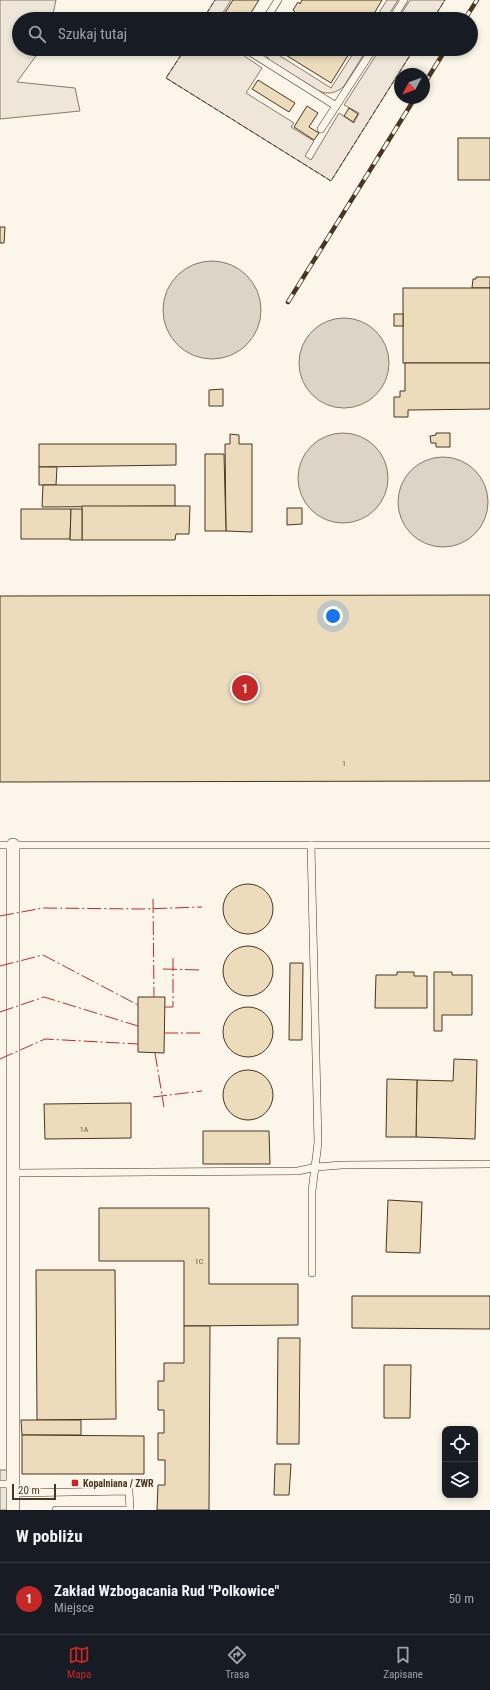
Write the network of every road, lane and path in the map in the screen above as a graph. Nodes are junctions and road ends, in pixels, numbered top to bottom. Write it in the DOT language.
graph roads {
  1 [pos="278,0"];
  2 [pos="404,0"];
  3 [pos="270,12"];
  4 [pos="396,12"];
  5 [pos="256,56"];
  6 [pos="368,56"];
  7 [pos="336,106"];
  8 [pos="321,129"];
  9 [pos="6,845"];
  10 [pos="311,845"];
  11 [pos="490,845"];
  12 [pos="490,1164"];
  13 [pos="316,1167"];
  14 [pos="14,1172"];
  15 [pos="312,1273"];
  16 [pos="0,1484"];
  17 [pos="14,1488"];
  18 [pos="13,1510"];
  19 [pos="56,1510"];
  20 [pos="130,1510"];
  1 -- 3 [label="lane"];
  2 -- 4 [label="lane"];
  5 -- 7 [label="lane"];
  6 -- 7 [label="lane"];
  7 -- 8 [label="lane"];
  9 -- 10 [label="lane"];
  9 -- 14 [label="street"];
  10 -- 11 [label="lane"];
  10 -- 13 [label="lane"];
  12 -- 13 [label="lane"];
  13 -- 14 [label="lane"];
  13 -- 15 [label="lane"];
  14 -- 17 [label="street"];
  16 -- 17 [label="lane"];
  17 -- 18 [label="street"];
  17 -- 20 [label="lane"];
  19 -- 20 [label="lane"];
}
